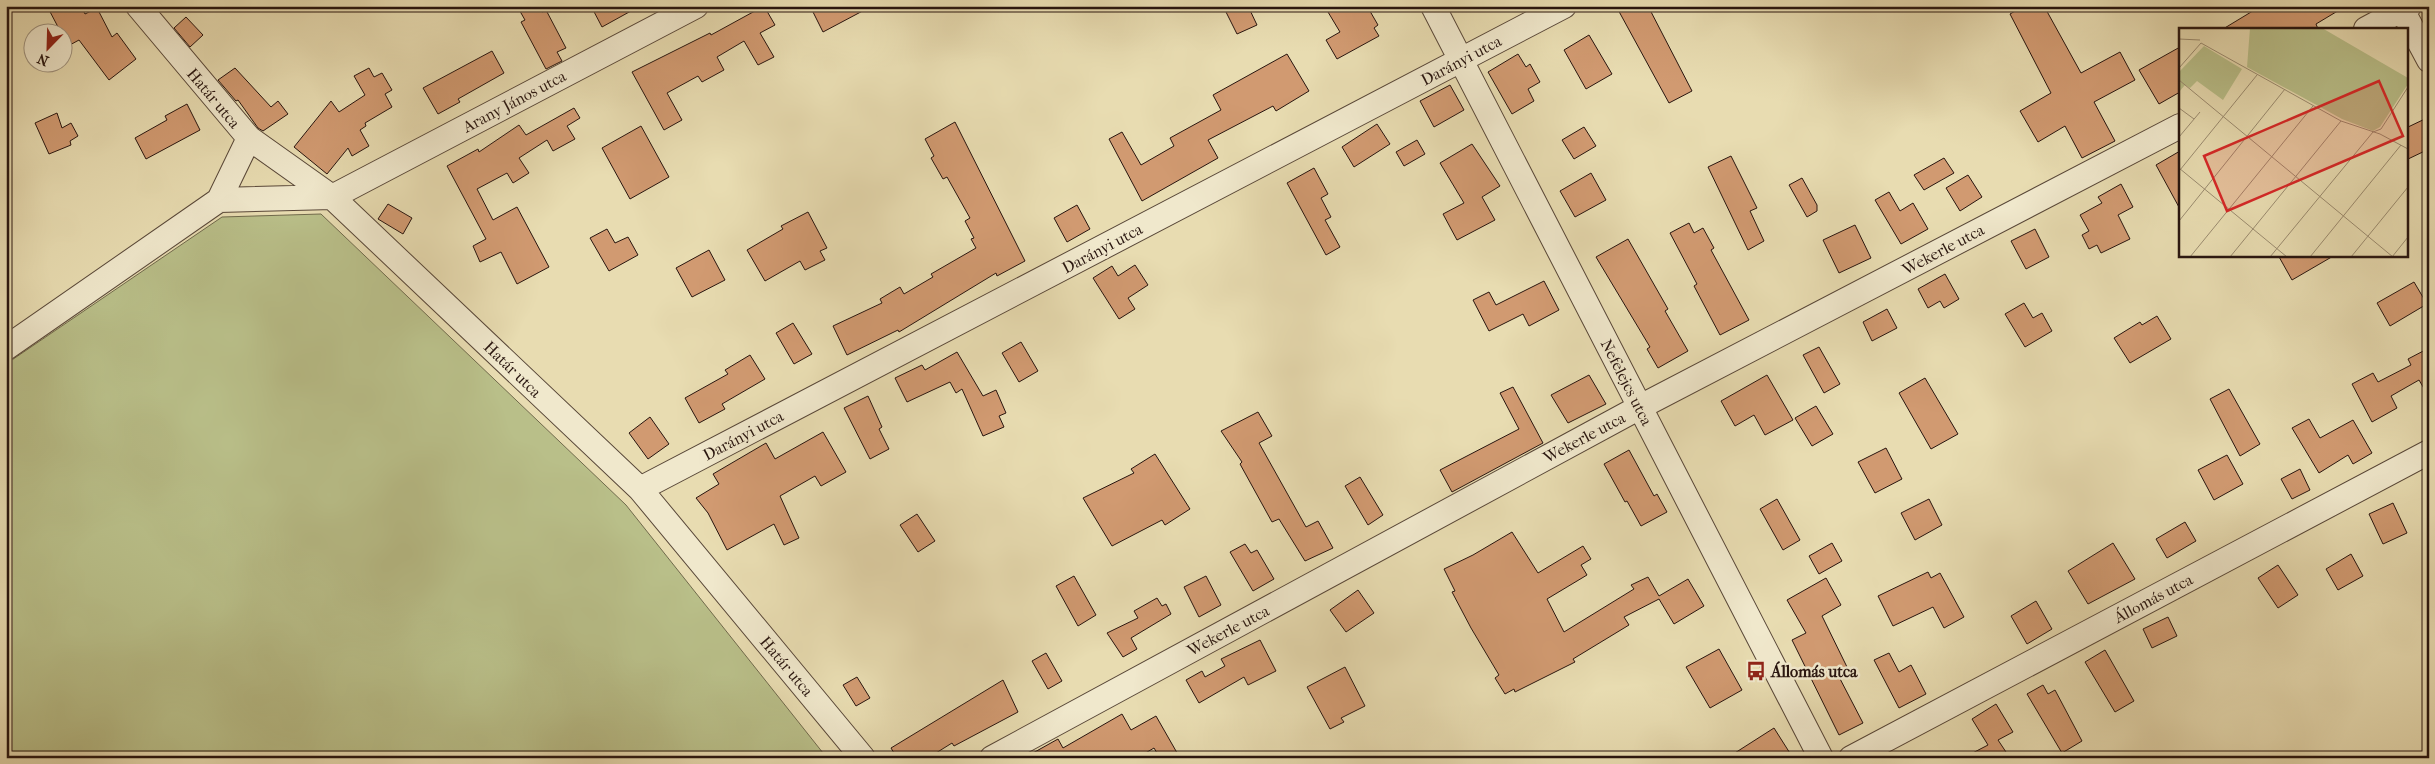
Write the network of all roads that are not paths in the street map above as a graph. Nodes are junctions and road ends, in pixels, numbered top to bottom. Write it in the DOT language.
graph roads {
  1 [pos="138,6"];
  2 [pos="696,6"];
  3 [pos="1433,6"];
  4 [pos="1564,6"];
  5 [pos="2404,8"];
  6 [pos="2368,28"];
  7 [pos="1461,60"];
  8 [pos="2429,60"];
  9 [pos="2179,127"];
  10 [pos="249,138"];
  11 [pos="332,196"];
  12 [pos="219,200"];
  13 [pos="6,348"];
  14 [pos="1640,407"];
  15 [pos="2429,452"];
  16 [pos="640,489"];
  17 [pos="863,758"];
  18 [pos="992,758"];
  19 [pos="1821,758"];
  20 [pos="1851,758"];
  1 -- 10 [label="street, Határ utca"];
  2 -- 11 [label="street, Arany János utca"];
  3 -- 7 [label="street, Nefelejcs utca"];
  4 -- 7 [label="street, Darányi utca"];
  5 -- 6 [label="street"];
  5 -- 8 [label="street"];
  7 -- 14 [label="street, Nefelejcs utca"];
  7 -- 16 [label="street, Darányi utca"];
  9 -- 14 [label="street, Wekerle utca"];
  10 -- 11 [label="street, Határ utca"];
  10 -- 12 [label="street"];
  11 -- 12 [label="street"];
  11 -- 16 [label="street, Határ utca"];
  12 -- 13 [label="street"];
  14 -- 18 [label="street, Wekerle utca"];
  14 -- 19 [label="street, Nefelejcs utca"];
  15 -- 20 [label="street, Állomás utca"];
  16 -- 17 [label="street, Határ utca"];
}
